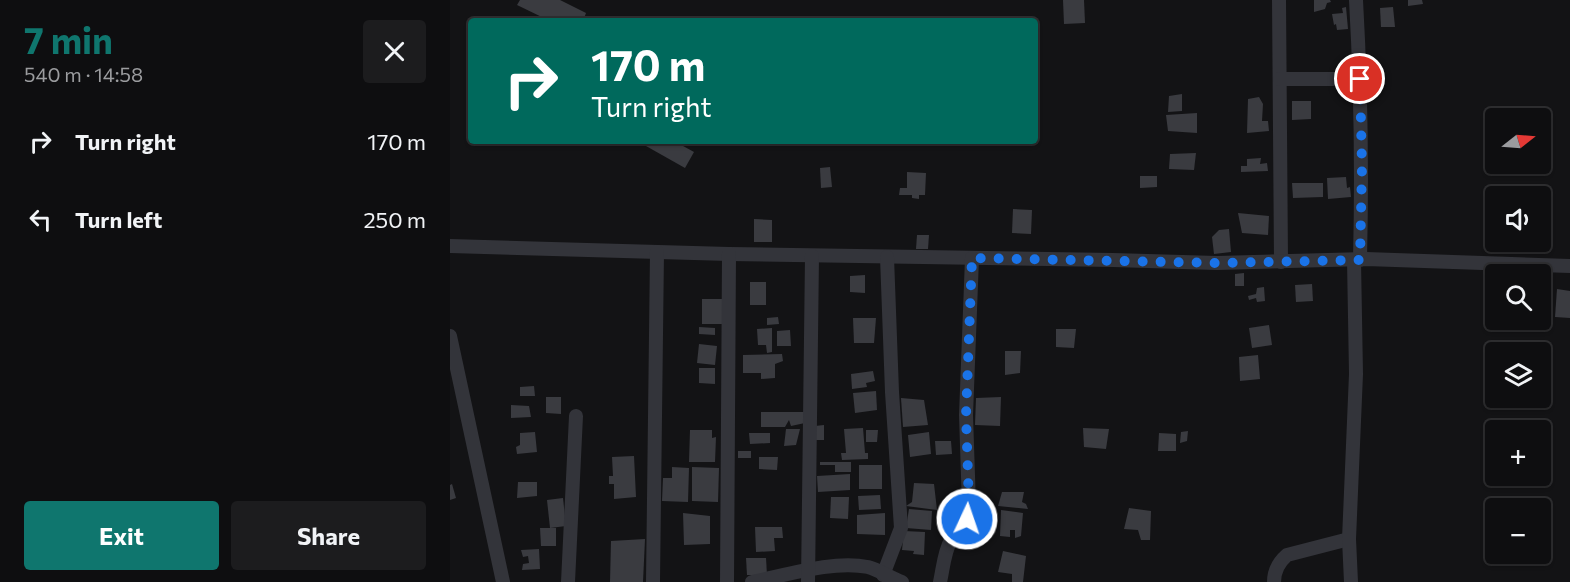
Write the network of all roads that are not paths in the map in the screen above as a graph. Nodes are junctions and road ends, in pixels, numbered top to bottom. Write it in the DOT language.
graph roads {
  1 [pos="1280,0"];
  2 [pos="1356,0"];
  3 [pos="1280,79"];
  4 [pos="1360,79"];
  5 [pos="450,246"];
  6 [pos="657,252"];
  7 [pos="729,254"];
  8 [pos="812,256"];
  9 [pos="887,257"];
  10 [pos="972,258"];
  11 [pos="1357,260"];
  12 [pos="1281,262"];
  13 [pos="1570,266"];
  14 [pos="450,336"];
  15 [pos="576,416"];
  16 [pos="1349,539"];
  17 [pos="883,574"];
  18 [pos="809,576"];
  19 [pos="503,582"];
  20 [pos="568,582"];
  21 [pos="653,582"];
  22 [pos="727,582"];
  23 [pos="752,582"];
  24 [pos="902,582"];
  25 [pos="940,582"];
  26 [pos="1274,582"];
  27 [pos="1351,582"];
  1 -- 3 [label="street"];
  2 -- 4 [label="street"];
  3 -- 4 [label="street"];
  3 -- 12 [label="street"];
  4 -- 11 [label="street"];
  5 -- 6 [label="street"];
  6 -- 7 [label="street"];
  6 -- 21 [label="street"];
  7 -- 8 [label="street"];
  7 -- 22 [label="street"];
  8 -- 9 [label="street"];
  8 -- 18 [label="street"];
  9 -- 10 [label="street"];
  9 -- 17 [label="street"];
  10 -- 12 [label="street"];
  10 -- 25 [label="street"];
  11 -- 12 [label="street"];
  11 -- 13 [label="street"];
  11 -- 16 [label="street"];
  14 -- 19 [label="street"];
  15 -- 20 [label="street"];
  16 -- 26 [label="street"];
  16 -- 27 [label="street"];
  17 -- 18 [label="street"];
  17 -- 24 [label="street"];
  18 -- 23 [label="street"];
}
